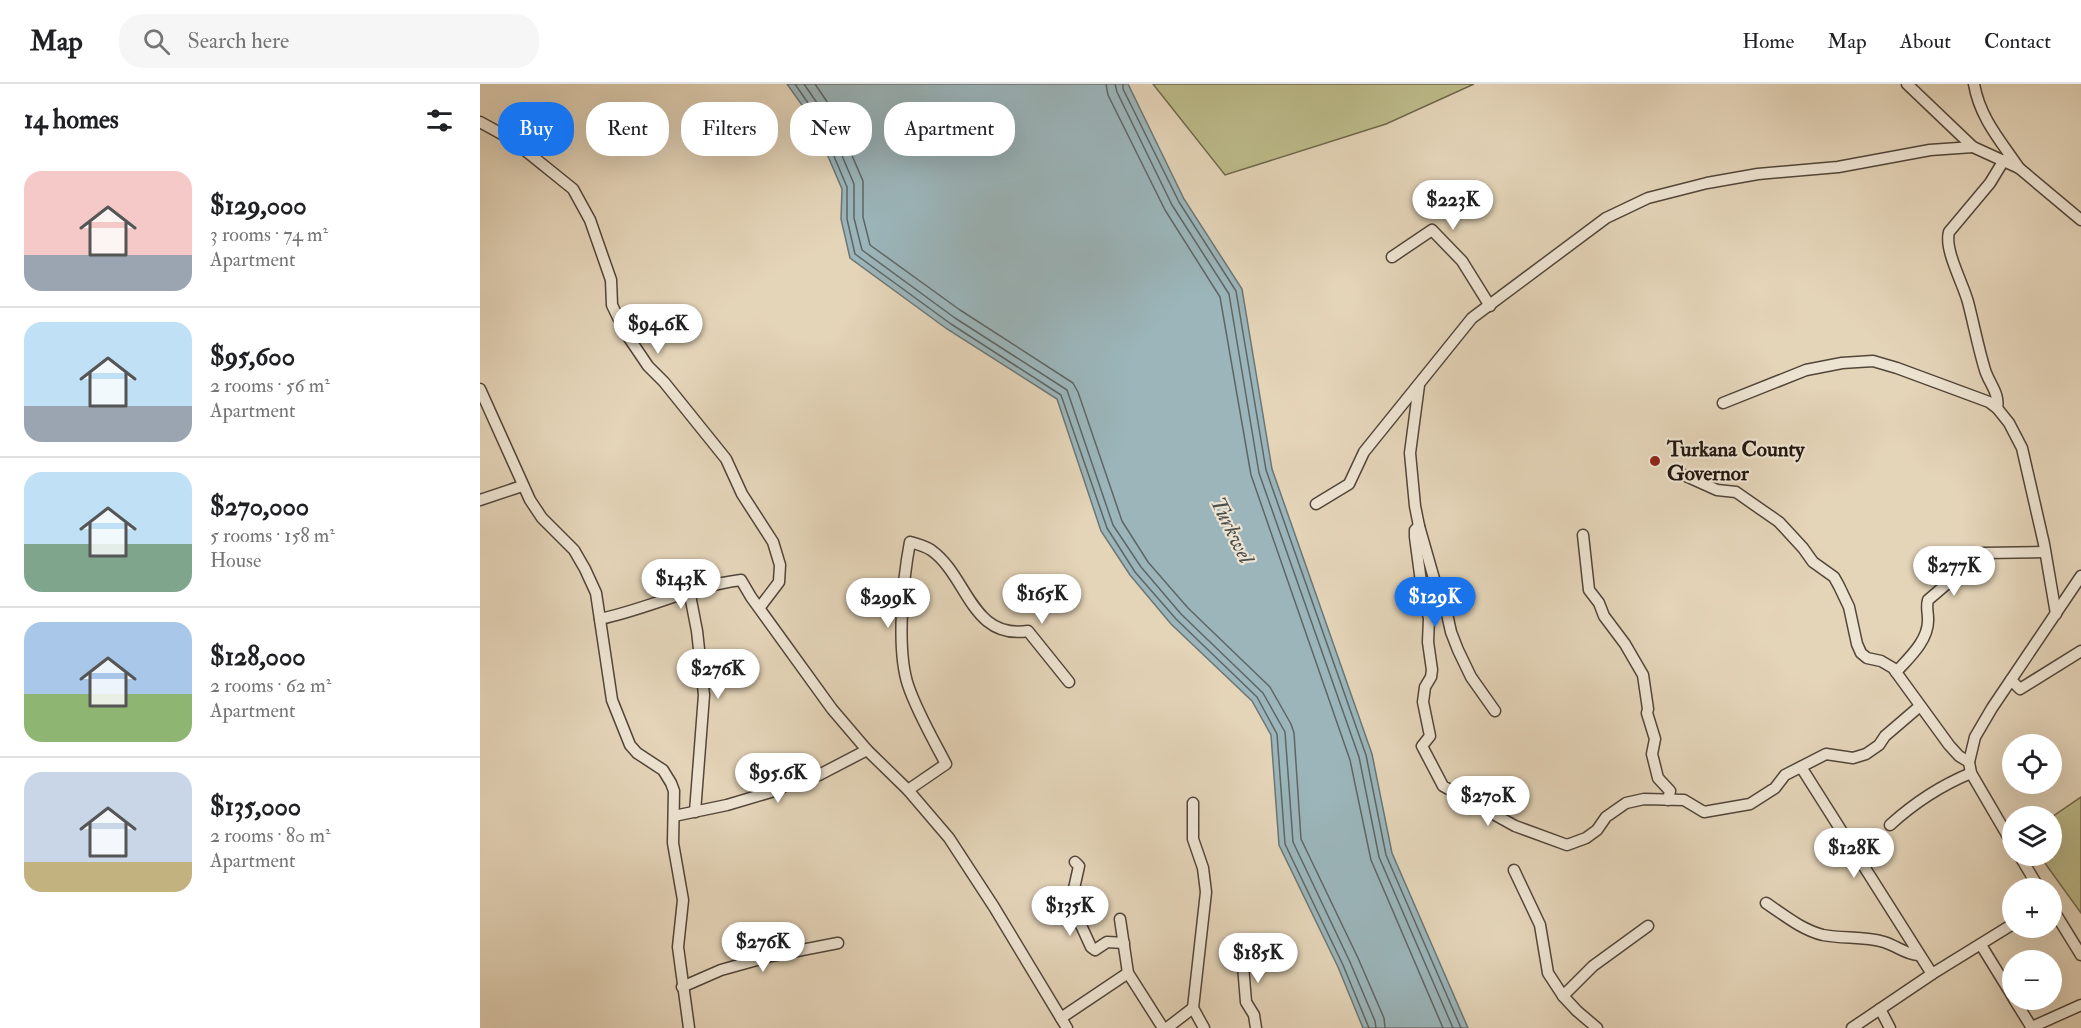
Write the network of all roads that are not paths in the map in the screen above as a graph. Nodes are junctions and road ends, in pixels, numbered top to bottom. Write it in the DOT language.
graph roads {
  1 [pos="1907,84"];
  2 [pos="1974,84"];
  3 [pos="480,122"];
  4 [pos="1973,147"];
  5 [pos="2004,160"];
  6 [pos="2019,168"];
  7 [pos="2081,220"];
  8 [pos="1392,257"];
  9 [pos="1490,306"];
  10 [pos="1419,385"];
  11 [pos="480,389"];
  12 [pos="1723,403"];
  13 [pos="1997,408"];
  14 [pos="1677,472"];
  15 [pos="522,486"];
  16 [pos="480,500"];
  17 [pos="1316,504"];
  18 [pos="1419,526"];
  19 [pos="1583,535"];
  20 [pos="2045,552"];
  21 [pos="2081,576"];
  22 [pos="2052,589"];
  23 [pos="689,591"];
  24 [pos="2070,594"];
  25 [pos="760,607"];
  26 [pos="2056,614"];
  27 [pos="600,619"];
  28 [pos="2081,651"];
  29 [pos="1896,672"];
  30 [pos="2011,680"];
  31 [pos="1069,682"];
  32 [pos="1920,706"];
  33 [pos="1495,711"];
  34 [pos="867,750"];
  35 [pos="1801,767"];
  36 [pos="1970,768"];
  37 [pos="908,790"];
  38 [pos="1668,800"];
  39 [pos="1193,803"];
  40 [pos="695,812"];
  41 [pos="674,816"];
  42 [pos="1890,825"];
  43 [pos="2002,825"];
  44 [pos="1075,862"];
  45 [pos="1514,870"];
  46 [pos="1766,903"];
  47 [pos="1120,920"];
  48 [pos="2062,925"];
  49 [pos="1648,926"];
  50 [pos="2002,931"];
  51 [pos="1241,941"];
  52 [pos="838,943"];
  53 [pos="1124,943"];
  54 [pos="1981,945"];
  55 [pos="1918,955"];
  56 [pos="2081,955"];
  57 [pos="1128,973"];
  58 [pos="1932,974"];
  59 [pos="2002,979"];
  60 [pos="682,987"];
  61 [pos="1563,996"];
  62 [pos="2081,1005"];
  63 [pos="1193,1008"];
  64 [pos="1880,1009"];
  65 [pos="2021,1010"];
  66 [pos="1064,1023"];
  67 [pos="2031,1026"];
  68 [pos="689,1028"];
  69 [pos="1165,1028"];
  70 [pos="1204,1028"];
  71 [pos="1256,1028"];
  72 [pos="1597,1028"];
  73 [pos="1852,1028"];
  74 [pos="1890,1028"];
  75 [pos="2018,1028"];
  1 -- 4 [label="street"];
  2 -- 6 [label="street"];
  3 -- 25 [label="street"];
  4 -- 5 [label="street"];
  4 -- 9 [label="street"];
  5 -- 6 [label="street"];
  5 -- 13 [label="street"];
  6 -- 7 [label="street"];
  8 -- 9 [label="street"];
  9 -- 10 [label="street"];
  10 -- 17 [label="street"];
  10 -- 18 [label="street"];
  11 -- 15 [label="street"];
  12 -- 13 [label="street"];
  13 -- 20 [label="street"];
  14 -- 29 [label="street"];
  15 -- 16 [label="street"];
  15 -- 27 [label="street"];
  18 -- 33 [label="street"];
  18 -- 38 [label="street"];
  19 -- 38 [label="street"];
  20 -- 22 [label="street"];
  20 -- 29 [label="street"];
  21 -- 24 [label="street"];
  22 -- 24 [label="street"];
  22 -- 26 [label="street"];
  23 -- 25 [label="street"];
  23 -- 27 [label="street"];
  23 -- 40 [label="street"];
  24 -- 26 [label="street"];
  25 -- 34 [label="street"];
  26 -- 30 [label="street"];
  27 -- 41 [label="street"];
  28 -- 30 [label="street"];
  29 -- 32 [label="street"];
  30 -- 36 [label="street"];
  31 -- 37 [label="street"];
  32 -- 35 [label="street"];
  32 -- 36 [label="street"];
  34 -- 37 [label="street"];
  34 -- 40 [label="street"];
  35 -- 38 [label="street"];
  35 -- 55 [label="street"];
  36 -- 42 [label="street"];
  36 -- 43 [label="street"];
  37 -- 66 [label="street"];
  39 -- 63 [label="street"];
  40 -- 41 [label="street"];
  41 -- 60 [label="street"];
  44 -- 53 [label="street"];
  45 -- 61 [label="street"];
  46 -- 55 [label="street"];
  47 -- 53 [label="street"];
  48 -- 56 [label="street"];
  49 -- 61 [label="street"];
  50 -- 54 [label="street"];
  51 -- 71 [label="street"];
  52 -- 60 [label="street"];
  53 -- 57 [label="street"];
  54 -- 58 [label="street"];
  54 -- 59 [label="street"];
  55 -- 58 [label="street"];
  57 -- 66 [label="street"];
  57 -- 69 [label="street"];
  58 -- 64 [label="street"];
  60 -- 68 [label="street"];
  61 -- 72 [label="street"];
  62 -- 67 [label="street"];
  63 -- 69 [label="street"];
  63 -- 70 [label="street"];
  64 -- 73 [label="street"];
  64 -- 74 [label="street"];
  65 -- 67 [label="street"];
  67 -- 75 [label="street"];
}
